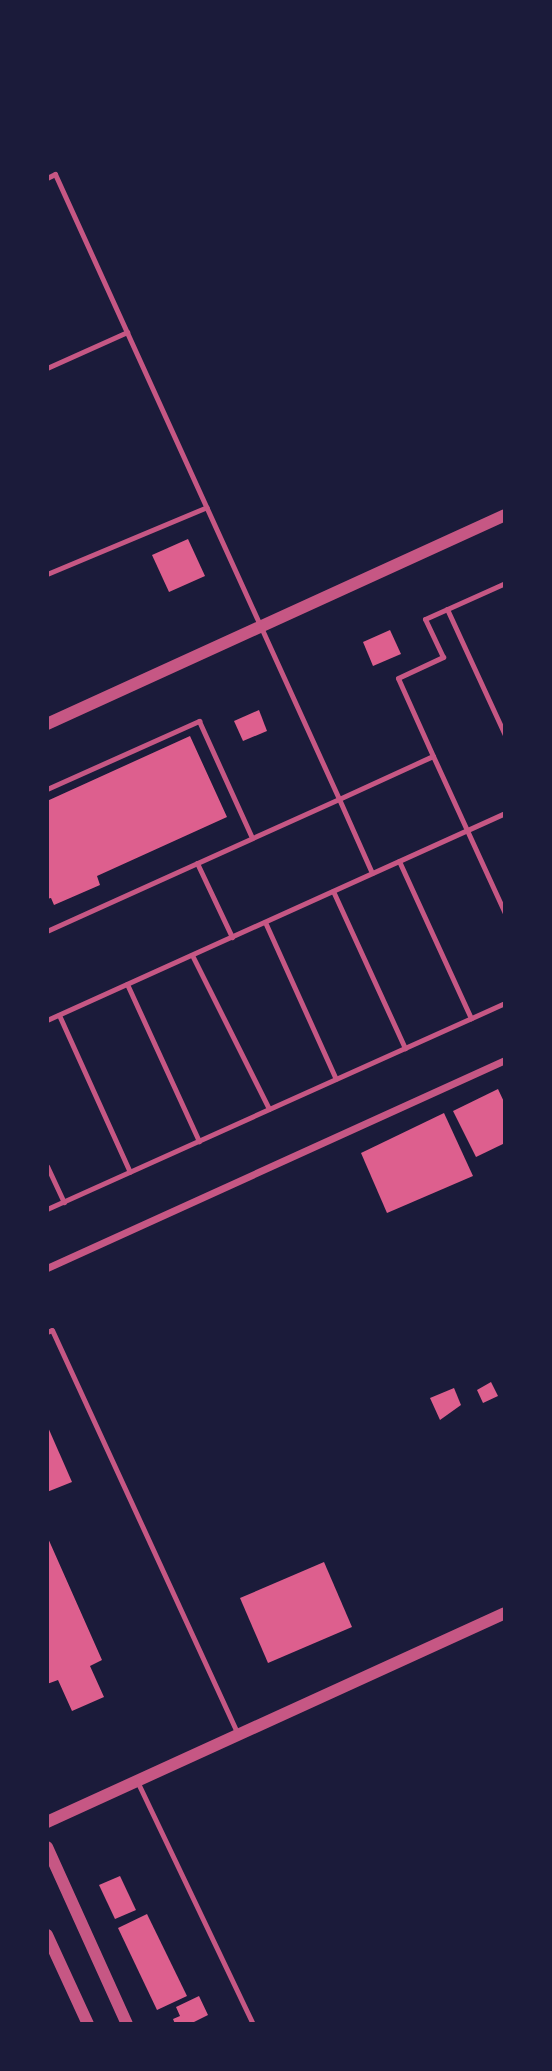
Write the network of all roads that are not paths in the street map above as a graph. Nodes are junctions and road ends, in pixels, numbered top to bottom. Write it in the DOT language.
graph roads {
  1 [pos="47,177"];
  2 [pos="127,332"];
  3 [pos="47,368"];
  4 [pos="207,507"];
  5 [pos="505,515"];
  6 [pos="47,574"];
  7 [pos="505,583"];
  8 [pos="447,609"];
  9 [pos="260,627"];
  10 [pos="47,724"];
  11 [pos="505,735"];
  12 [pos="433,756"];
  13 [pos="47,789"];
  14 [pos="339,799"];
  15 [pos="505,813"];
  16 [pos="467,830"];
  17 [pos="252,838"];
  18 [pos="399,861"];
  19 [pos="197,863"];
  20 [pos="372,873"];
  21 [pos="333,891"];
  22 [pos="505,913"];
  23 [pos="265,922"];
  24 [pos="47,931"];
  25 [pos="232,937"];
  26 [pos="192,955"];
  27 [pos="127,984"];
  28 [pos="505,1003"];
  29 [pos="59,1015"];
  30 [pos="471,1018"];
  31 [pos="47,1020"];
  32 [pos="405,1048"];
  33 [pos="505,1060"];
  34 [pos="336,1079"];
  35 [pos="269,1109"];
  36 [pos="199,1141"];
  37 [pos="47,1166"];
  38 [pos="130,1172"];
  39 [pos="64,1202"];
  40 [pos="47,1209"];
  41 [pos="47,1268"];
  42 [pos="47,1332"];
  43 [pos="505,1613"];
  44 [pos="238,1735"];
  45 [pos="137,1781"];
  46 [pos="47,1822"];
  47 [pos="47,1847"];
  48 [pos="47,1935"];
  49 [pos="88,2024"];
  50 [pos="127,2024"];
  51 [pos="253,2024"];
  1 -- 2 [label="lane"];
  2 -- 3 [label="lane"];
  2 -- 4 [label="lane"];
  4 -- 6 [label="lane"];
  4 -- 9 [label="lane"];
  5 -- 9 [label="street"];
  7 -- 8 [label="lane"];
  8 -- 11 [label="lane"];
  8 -- 12 [label="lane"];
  9 -- 10 [label="street"];
  9 -- 14 [label="lane"];
  12 -- 14 [label="lane"];
  12 -- 16 [label="lane"];
  13 -- 17 [label="lane"];
  14 -- 17 [label="lane"];
  14 -- 20 [label="lane"];
  15 -- 16 [label="lane"];
  16 -- 18 [label="lane"];
  16 -- 22 [label="lane"];
  17 -- 19 [label="lane"];
  18 -- 20 [label="lane"];
  18 -- 30 [label="lane"];
  19 -- 24 [label="lane"];
  19 -- 25 [label="lane"];
  20 -- 21 [label="lane"];
  21 -- 23 [label="lane"];
  21 -- 32 [label="lane"];
  23 -- 25 [label="lane"];
  23 -- 34 [label="lane"];
  25 -- 26 [label="lane"];
  26 -- 27 [label="lane"];
  26 -- 35 [label="lane"];
  27 -- 29 [label="lane"];
  27 -- 36 [label="lane"];
  28 -- 30 [label="lane"];
  29 -- 31 [label="lane"];
  29 -- 38 [label="lane"];
  30 -- 32 [label="lane"];
  32 -- 34 [label="lane"];
  33 -- 41 [label="street"];
  34 -- 35 [label="lane"];
  35 -- 36 [label="lane"];
  36 -- 38 [label="lane"];
  37 -- 39 [label="lane"];
  38 -- 39 [label="lane"];
  39 -- 40 [label="lane"];
  42 -- 44 [label="lane"];
  43 -- 44 [label="street"];
  44 -- 45 [label="street"];
  45 -- 46 [label="street"];
  45 -- 51 [label="lane"];
  47 -- 50 [label="street"];
  48 -- 49 [label="street"];
}
